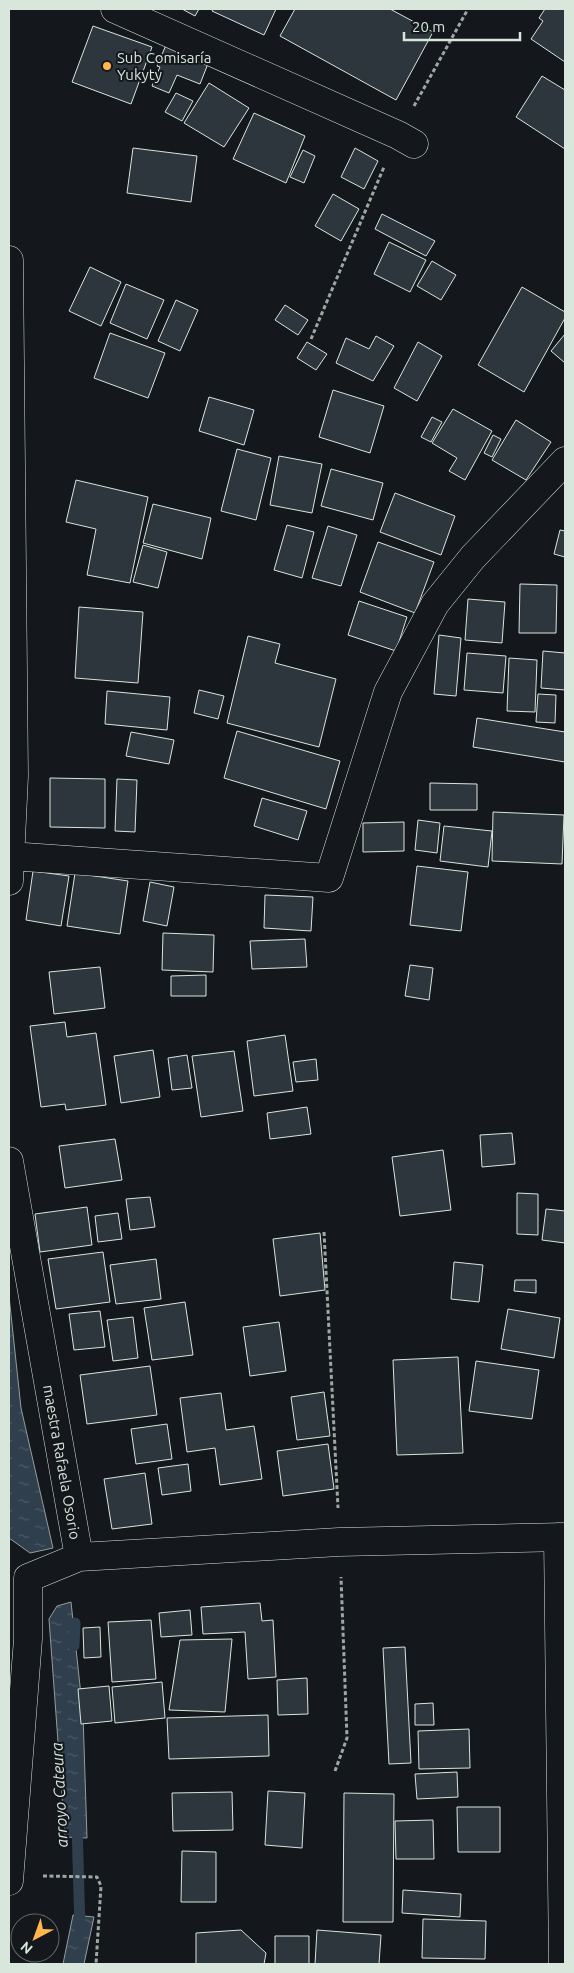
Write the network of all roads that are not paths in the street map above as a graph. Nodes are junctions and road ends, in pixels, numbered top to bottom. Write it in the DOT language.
graph roads {
  1 [pos="115,9"];
  2 [pos="406,140"];
  3 [pos="9,260"];
  4 [pos="565,461"];
  5 [pos="9,869"];
  6 [pos="9,1162"];
  7 [pos="562,1537"];
  8 [pos="79,1557"];
  9 [pos="18,1580"];
  10 [pos="9,1881"];
  11 [pos="563,1964"];
  1 -- 2 [label="street"];
  3 -- 5 [label="street"];
  4 -- 5 [label="street"];
  6 -- 8 [label="street, maestra Rafaela Osorio"];
  7 -- 8 [label="street"];
  7 -- 11 [label="street"];
  8 -- 9 [label="street, maestra Rafaela Osorio"];
  9 -- 10 [label="street, maestra Rafaela Osorio"];
}
